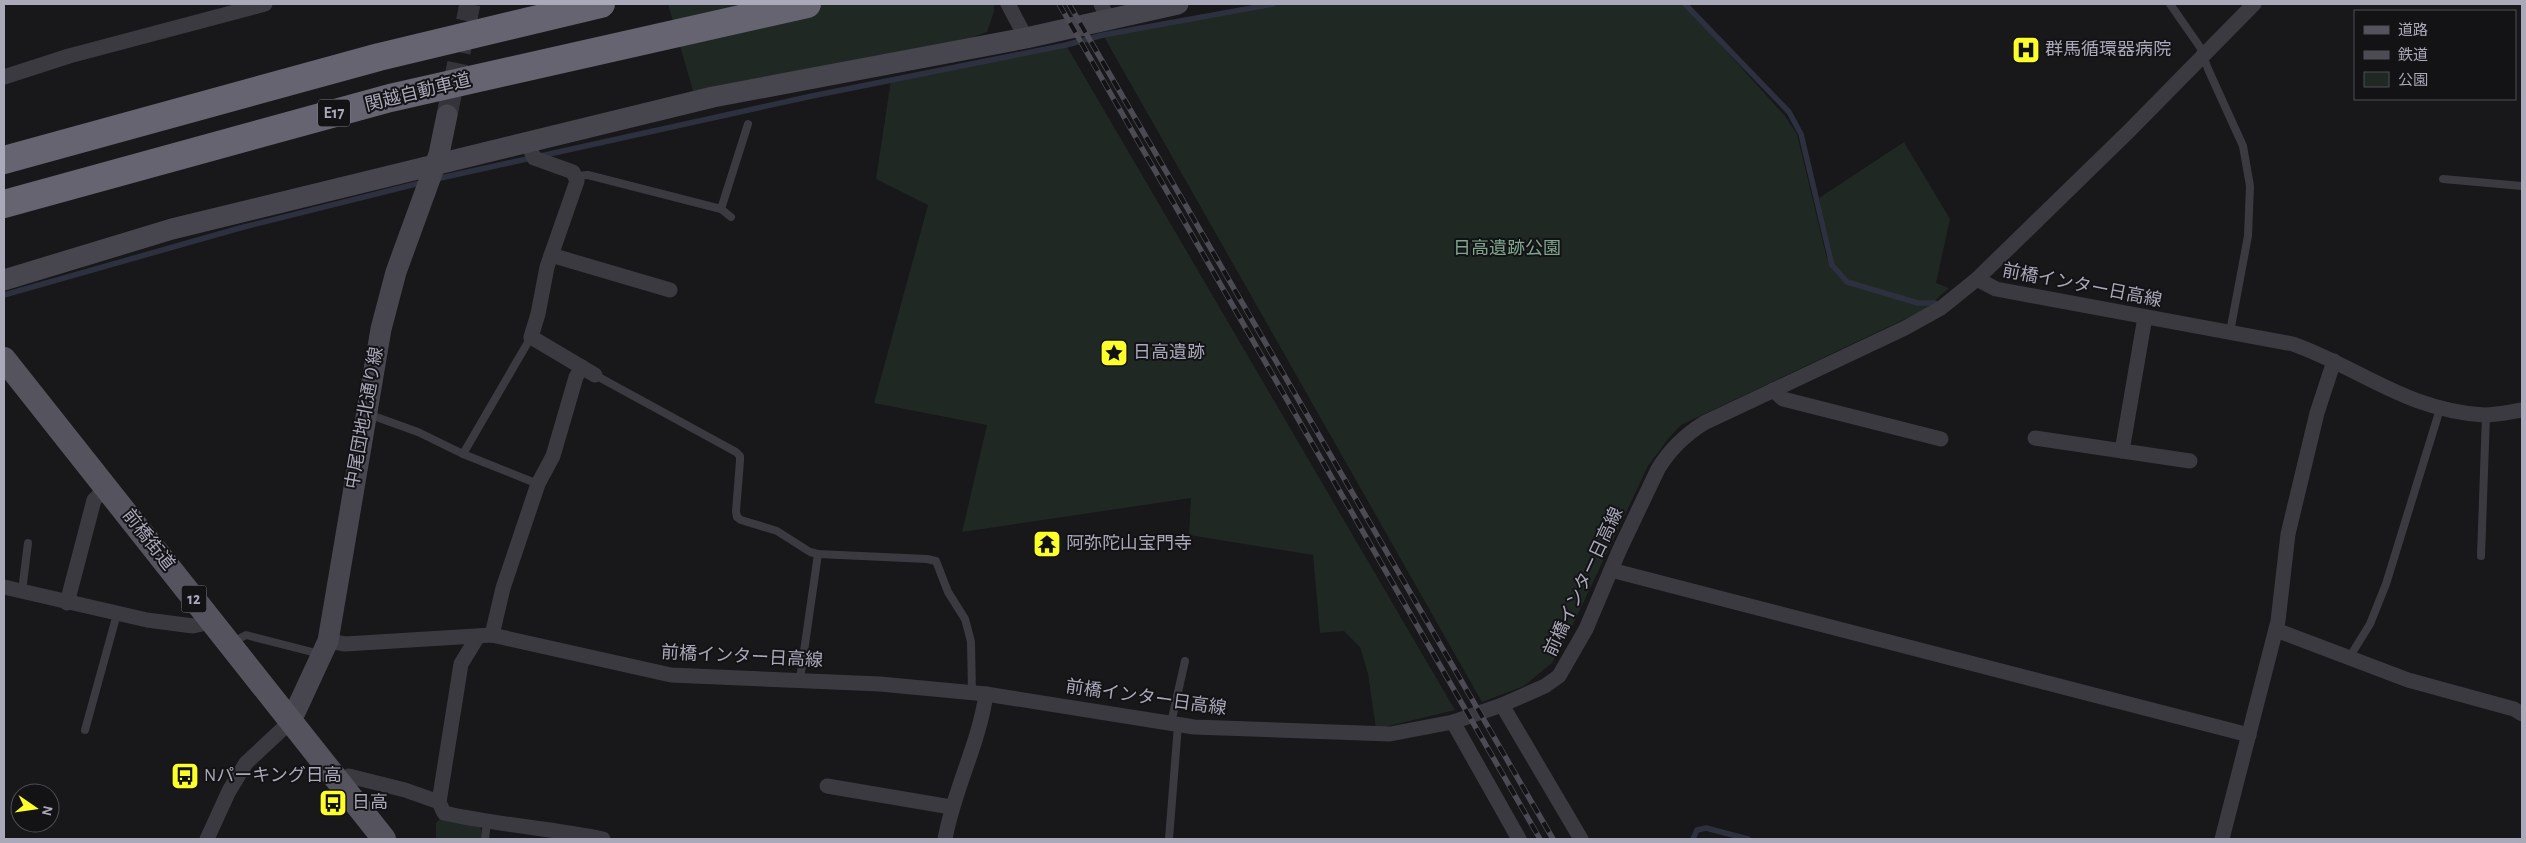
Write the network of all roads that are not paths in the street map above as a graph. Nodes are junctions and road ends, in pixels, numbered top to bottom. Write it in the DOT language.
graph roads {
  1 [pos="265,4"];
  2 [pos="601,4"];
  3 [pos="807,4"];
  4 [pos="1008,4"];
  5 [pos="1178,4"];
  6 [pos="2170,4"];
  7 [pos="2254,4"];
  8 [pos="1104,12"];
  9 [pos="1026,38"];
  10 [pos="2205,56"];
  11 [pos="4,77"];
  12 [pos="447,115"];
  13 [pos="748,124"];
  14 [pos="528,144"];
  15 [pos="4,160"];
  16 [pos="435,165"];
  17 [pos="576,176"];
  18 [pos="2442,179"];
  19 [pos="2522,186"];
  20 [pos="4,204"];
  21 [pos="721,209"];
  22 [pos="731,217"];
  23 [pos="551,255"];
  24 [pos="1977,279"];
  25 [pos="4,280"];
  26 [pos="670,290"];
  27 [pos="2145,317"];
  28 [pos="2230,332"];
  29 [pos="530,337"];
  30 [pos="4,359"];
  31 [pos="2334,361"];
  32 [pos="588,371"];
  33 [pos="1773,390"];
  34 [pos="2440,409"];
  35 [pos="2522,410"];
  36 [pos="366,414"];
  37 [pos="2486,415"];
  38 [pos="2035,438"];
  39 [pos="1941,439"];
  40 [pos="2122,451"];
  41 [pos="464,454"];
  42 [pos="2190,460"];
  43 [pos="538,484"];
  44 [pos="106,488"];
  45 [pos="28,543"];
  46 [pos="818,554"];
  47 [pos="2481,556"];
  48 [pos="1611,570"];
  49 [pos="4,587"];
  50 [pos="22,591"];
  51 [pos="67,603"];
  52 [pos="116,614"];
  53 [pos="210,619"];
  54 [pos="2276,630"];
  55 [pos="485,636"];
  56 [pos="230,644"];
  57 [pos="326,648"];
  58 [pos="2349,658"];
  59 [pos="1185,661"];
  60 [pos="800,679"];
  61 [pos="979,693"];
  62 [pos="1502,705"];
  63 [pos="2522,713"];
  64 [pos="291,721"];
  65 [pos="1453,722"];
  66 [pos="1174,724"];
  67 [pos="85,730"];
  68 [pos="2249,735"];
  69 [pos="339,784"];
  70 [pos="827,786"];
  71 [pos="439,802"];
  72 [pos="951,807"];
  73 [pos="486,822"];
  74 [pos="207,839"];
  75 [pos="384,839"];
  76 [pos="485,839"];
  77 [pos="603,839"];
  78 [pos="945,839"];
  79 [pos="1169,839"];
  80 [pos="1519,839"];
  81 [pos="1581,839"];
  82 [pos="2222,839"];
  1 -- 11 [label="street"];
  2 -- 15 [label="highway, E17"];
  3 -- 20 [label="highway, 関越自動車道 / E17"];
  4 -- 9 [label="street"];
  5 -- 8 [label="street"];
  6 -- 10 [label="lane"];
  7 -- 10 [label="street"];
  8 -- 9 [label="street"];
  9 -- 14 [label="street"];
  10 -- 24 [label="street"];
  10 -- 28 [label="lane"];
  12 -- 16 [label="street, 中尾団地北通り線"];
  13 -- 21 [label="lane"];
  14 -- 16 [label="street"];
  14 -- 17 [label="street"];
  16 -- 25 [label="street"];
  16 -- 36 [label="street, 中尾団地北通り線"];
  17 -- 21 [label="lane"];
  17 -- 23 [label="street"];
  18 -- 19 [label="lane"];
  21 -- 22 [label="lane"];
  23 -- 26 [label="street"];
  23 -- 29 [label="street"];
  24 -- 27 [label="street, 前橋インター日高線"];
  24 -- 33 [label="street, 前橋インター日高線"];
  27 -- 28 [label="street, 前橋インター日高線"];
  27 -- 40 [label="street"];
  28 -- 31 [label="street, 前橋インター日高線"];
  29 -- 32 [label="street"];
  29 -- 41 [label="lane"];
  30 -- 44 [label="main road, 前橋街道 / 12"];
  31 -- 34 [label="street, 前橋インター日高線"];
  31 -- 54 [label="street"];
  32 -- 43 [label="street"];
  32 -- 46 [label="lane"];
  33 -- 39 [label="street"];
  33 -- 48 [label="street, 前橋インター日高線"];
  34 -- 37 [label="street, 前橋インター日高線"];
  34 -- 58 [label="lane"];
  35 -- 37 [label="street, 前橋インター日高線"];
  36 -- 41 [label="lane"];
  36 -- 57 [label="street, 中尾団地北通り線"];
  37 -- 47 [label="lane"];
  38 -- 40 [label="street"];
  40 -- 42 [label="street"];
  41 -- 43 [label="lane"];
  43 -- 55 [label="street"];
  44 -- 51 [label="street"];
  44 -- 53 [label="main road, 前橋街道 / 12"];
  45 -- 50 [label="lane"];
  46 -- 60 [label="lane"];
  46 -- 61 [label="lane"];
  48 -- 62 [label="street, 前橋インター日高線"];
  48 -- 68 [label="street"];
  49 -- 50 [label="street"];
  50 -- 51 [label="street"];
  51 -- 52 [label="street"];
  52 -- 53 [label="street"];
  52 -- 67 [label="lane"];
  53 -- 56 [label="main road, 前橋街道 / 12"];
  54 -- 58 [label="street"];
  54 -- 68 [label="street"];
  55 -- 57 [label="street, 前橋インター日高線"];
  55 -- 60 [label="street, 前橋インター日高線"];
  55 -- 71 [label="street"];
  56 -- 57 [label="lane"];
  56 -- 64 [label="main road, 前橋街道 / 12"];
  57 -- 64 [label="street, 中尾団地北通り線"];
  58 -- 63 [label="street"];
  59 -- 66 [label="lane"];
  60 -- 61 [label="street, 前橋インター日高線"];
  61 -- 66 [label="street, 前橋インター日高線"];
  61 -- 72 [label="street"];
  62 -- 65 [label="street, 前橋インター日高線"];
  62 -- 81 [label="street"];
  64 -- 69 [label="main road, 前橋街道 / 12"];
  64 -- 74 [label="street"];
  65 -- 66 [label="street, 前橋インター日高線"];
  65 -- 80 [label="street"];
  66 -- 79 [label="lane"];
  68 -- 82 [label="street"];
  69 -- 71 [label="street"];
  69 -- 75 [label="main road, 前橋街道 / 12"];
  70 -- 72 [label="street"];
  71 -- 73 [label="street"];
  72 -- 78 [label="street"];
  73 -- 76 [label="lane"];
  73 -- 77 [label="street"];
}
